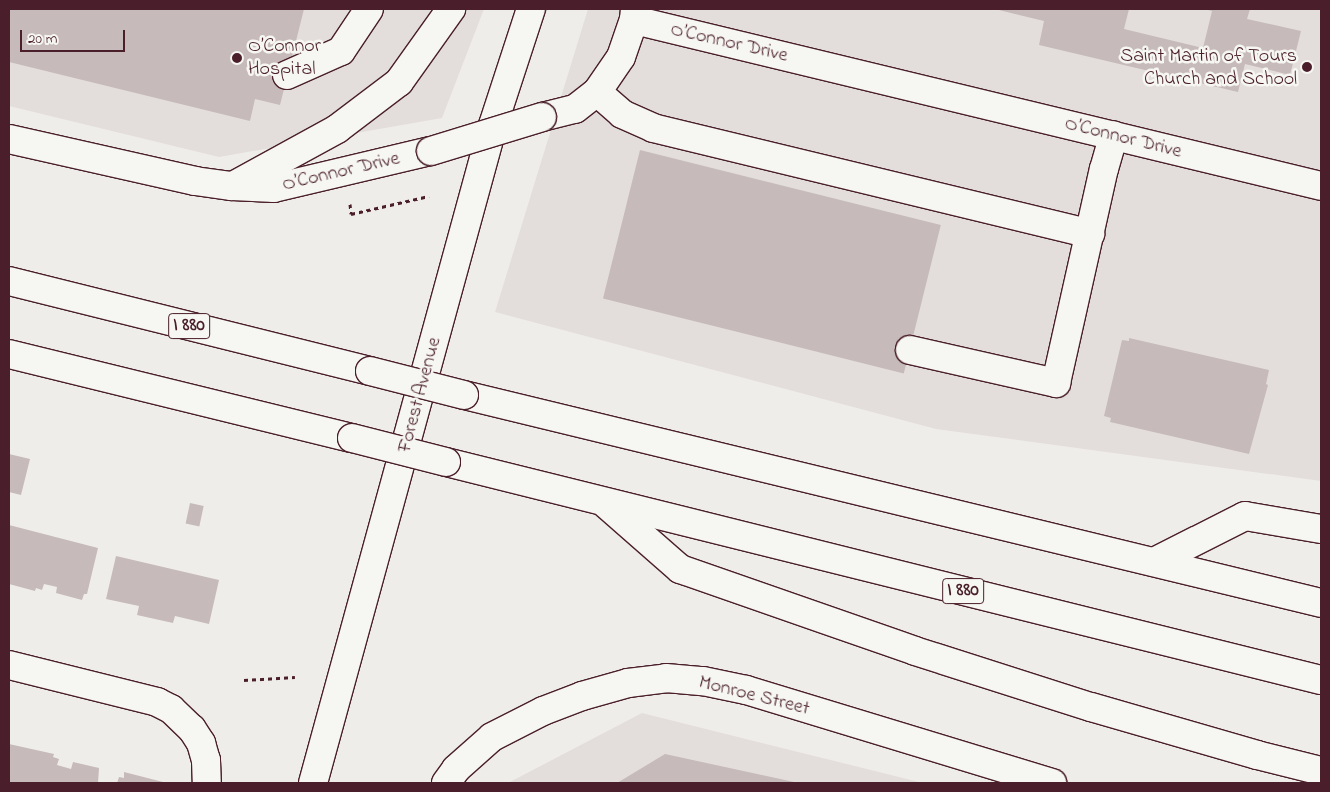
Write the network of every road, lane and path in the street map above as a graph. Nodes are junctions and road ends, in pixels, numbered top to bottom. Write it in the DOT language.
graph roads {
  1 [pos="369,9"];
  2 [pos="451,9"];
  3 [pos="530,9"];
  4 [pos="635,14"];
  5 [pos="287,75"];
  6 [pos="597,92"];
  7 [pos="1114,136"];
  8 [pos="9,139"];
  9 [pos="232,186"];
  10 [pos="1321,186"];
  11 [pos="348,196"];
  12 [pos="428,196"];
  13 [pos="1090,234"];
  14 [pos="9,281"];
  15 [pos="910,350"];
  16 [pos="9,354"];
  17 [pos="604,502"];
  18 [pos="1321,529"];
  19 [pos="1154,562"];
  20 [pos="1321,604"];
  21 [pos="9,665"];
  22 [pos="296,677"];
  23 [pos="244,680"];
  24 [pos="1321,680"];
  25 [pos="1321,771"];
  26 [pos="207,783"];
  27 [pos="313,783"];
  28 [pos="446,783"];
  29 [pos="1052,783"];
  1 -- 5 [label="main road"];
  2 -- 9 [label="main road"];
  3 -- 27 [label="main road, Forest Avenue"];
  4 -- 6 [label="main road, O’Connor Drive"];
  4 -- 7 [label="main road, O’Connor Drive"];
  6 -- 9 [label="main road, O’Connor Drive, bridge"];
  6 -- 13 [label="main road"];
  7 -- 10 [label="main road, O’Connor Drive"];
  7 -- 13 [label="main road"];
  8 -- 9 [label="main road, O’Connor Drive"];
  11 -- 12 [label="path"];
  13 -- 15 [label="main road"];
  14 -- 19 [label="main road, I 880, bridge"];
  16 -- 17 [label="main road, I 880, bridge"];
  17 -- 24 [label="main road, I 880"];
  17 -- 25 [label="main road"];
  18 -- 19 [label="main road"];
  19 -- 20 [label="main road, I 880"];
  21 -- 26 [label="main road"];
  22 -- 23 [label="path"];
  28 -- 29 [label="main road, Monroe Street"];
}
